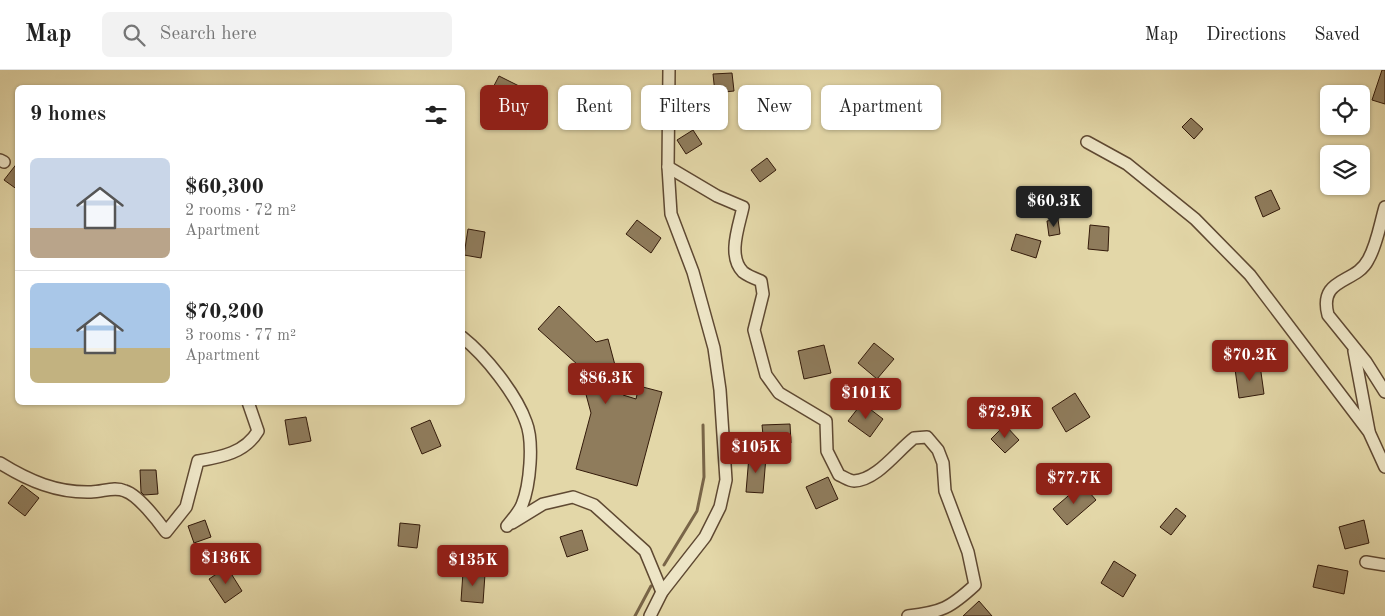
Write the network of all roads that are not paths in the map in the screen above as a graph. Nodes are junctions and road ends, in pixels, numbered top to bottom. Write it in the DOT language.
graph roads {
  1 [pos="669,70"];
  2 [pos="1087,142"];
  3 [pos="668,167"];
  4 [pos="1385,208"];
  5 [pos="465,339"];
  6 [pos="1353,347"];
  7 [pos="1385,392"];
  8 [pos="249,405"];
  9 [pos="1369,432"];
  10 [pos="0,463"];
  11 [pos="1385,467"];
  12 [pos="1366,562"];
  13 [pos="1385,564"];
  14 [pos="662,592"];
  15 [pos="650,616"];
  16 [pos="908,616"];
  1 -- 3 [label="street"];
  2 -- 9 [label="street"];
  3 -- 14 [label="street"];
  3 -- 16 [label="street"];
  4 -- 6 [label="street"];
  5 -- 14 [label="street"];
  6 -- 7 [label="street"];
  6 -- 9 [label="street"];
  8 -- 10 [label="street"];
  9 -- 11 [label="street"];
  12 -- 13 [label="street"];
  14 -- 15 [label="street"];
}
